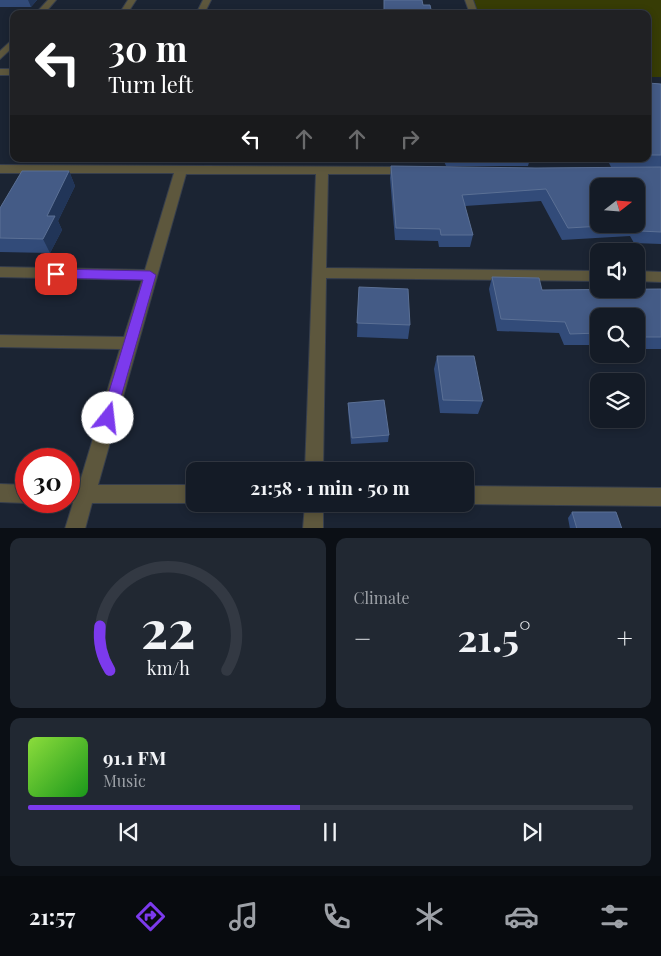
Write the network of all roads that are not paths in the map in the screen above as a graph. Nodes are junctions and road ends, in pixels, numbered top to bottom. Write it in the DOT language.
graph roads {
  1 [pos="52,0"];
  2 [pos="43,10"];
  3 [pos="10,45"];
  4 [pos="0,56"];
  5 [pos="0,169"];
  6 [pos="181,171"];
  7 [pos="322,171"];
  8 [pos="422,171"];
  9 [pos="0,272"];
  10 [pos="319,274"];
  11 [pos="150,275"];
  12 [pos="590,276"];
  13 [pos="645,276"];
  14 [pos="661,277"];
  15 [pos="0,341"];
  16 [pos="130,343"];
  17 [pos="314,462"];
  18 [pos="80,485"];
  19 [pos="0,493"];
  20 [pos="15,494"];
  21 [pos="80,494"];
  22 [pos="186,494"];
  23 [pos="474,495"];
  24 [pos="661,497"];
  25 [pos="314,512"];
  26 [pos="76,513"];
  27 [pos="75,528"];
  28 [pos="313,528"];
  1 -- 2 [label="street"];
  3 -- 4 [label="street"];
  5 -- 6 [label="street"];
  6 -- 7 [label="street"];
  6 -- 11 [label="street"];
  7 -- 8 [label="street"];
  7 -- 10 [label="street"];
  9 -- 11 [label="street"];
  10 -- 12 [label="street"];
  10 -- 17 [label="street"];
  11 -- 16 [label="street"];
  13 -- 14 [label="street"];
  15 -- 16 [label="street"];
  16 -- 18 [label="street"];
  19 -- 20 [label="street"];
  21 -- 22 [label="street"];
  23 -- 24 [label="street"];
  25 -- 28 [label="street"];
  26 -- 27 [label="street"];
}
